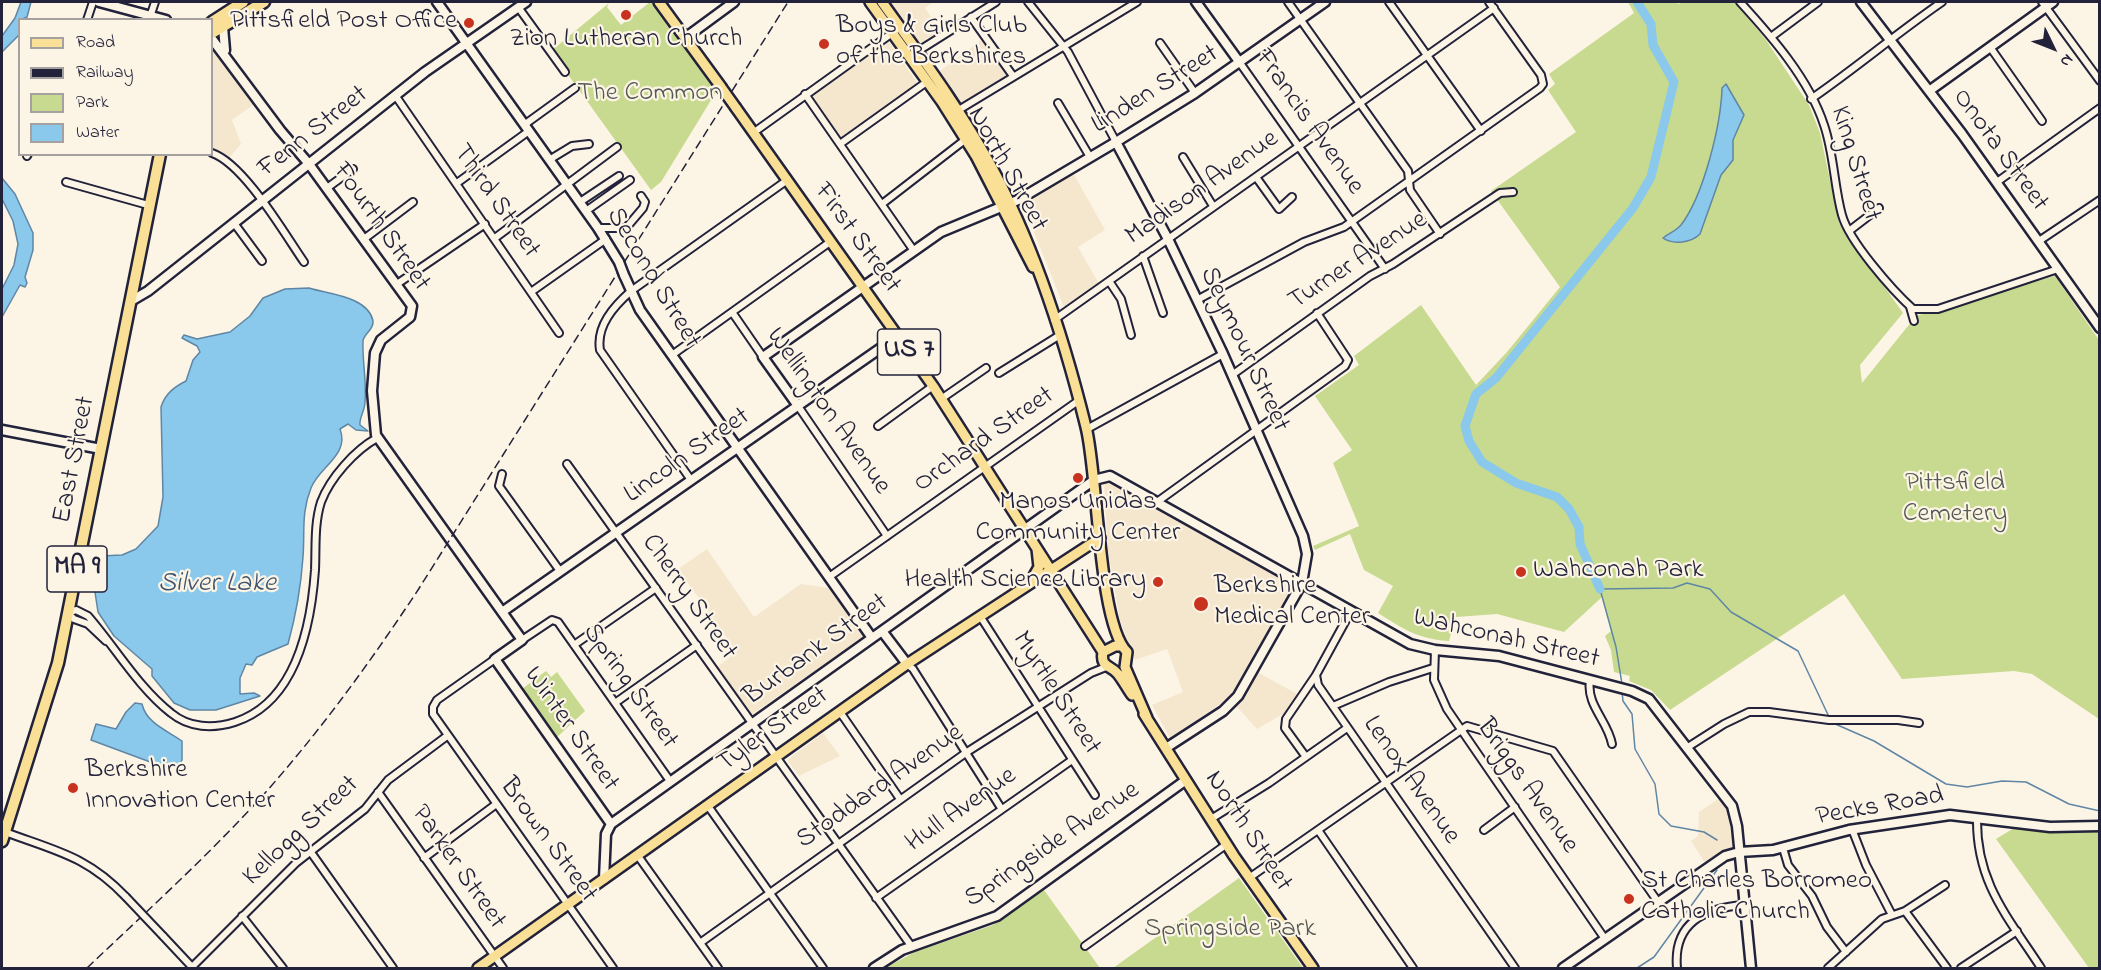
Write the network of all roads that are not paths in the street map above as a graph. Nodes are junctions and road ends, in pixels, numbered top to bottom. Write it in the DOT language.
graph roads {
  1 [pos="93,2"];
  2 [pos="99,2"];
  3 [pos="155,2"];
  4 [pos="264,2"];
  5 [pos="437,2"];
  6 [pos="659,2"];
  7 [pos="734,2"];
  8 [pos="870,2"];
  9 [pos="882,2"];
  10 [pos="996,2"];
  11 [pos="1028,2"];
  12 [pos="1137,2"];
  13 [pos="1196,2"];
  14 [pos="1288,2"];
  15 [pos="1325,2"];
  16 [pos="1389,2"];
  17 [pos="1489,2"];
  18 [pos="1740,2"];
  19 [pos="1818,2"];
  20 [pos="1861,2"];
  21 [pos="1942,2"];
  22 [pos="236,3"];
  23 [pos="2047,3"];
  24 [pos="522,4"];
  25 [pos="1494,8"];
  26 [pos="971,17"];
  27 [pos="88,18"];
  28 [pos="151,18"];
  29 [pos="1300,20"];
  30 [pos="213,21"];
  31 [pos="223,27"];
  32 [pos="896,30"];
  33 [pos="213,32"];
  34 [pos="1771,37"];
  35 [pos="685,38"];
  36 [pos="1889,39"];
  37 [pos="213,40"];
  38 [pos="466,43"];
  39 [pos="1160,43"];
  40 [pos="1064,46"];
  41 [pos="1990,47"];
  42 [pos="914,54"];
  43 [pos="227,56"];
  44 [pos="1426,57"];
  45 [pos="1240,63"];
  46 [pos="565,72"];
  47 [pos="1013,76"];
  48 [pos="927,81"];
  49 [pos="2100,81"];
  50 [pos="575,88"];
  51 [pos="1929,91"];
  52 [pos="1195,93"];
  53 [pos="805,94"];
  54 [pos="395,95"];
  55 [pos="1811,99"];
  56 [pos="1058,103"];
  57 [pos="1358,105"];
  58 [pos="2100,108"];
  59 [pos="957,111"];
  60 [pos="2042,121"];
  61 [pos="526,128"];
  62 [pos="1481,131"];
  63 [pos="753,133"];
  64 [pos="966,140"];
  65 [pos="1116,142"];
  66 [pos="589,144"];
  67 [pos="840,144"];
  68 [pos="618,147"];
  69 [pos="1299,148"];
  70 [pos="213,154"];
  71 [pos="160,156"];
  72 [pos="1183,157"];
  73 [pos="1090,158"];
  74 [pos="549,160"];
  75 [pos="309,164"];
  76 [pos="353,169"];
  77 [pos="619,176"];
  78 [pos="1256,177"];
  79 [pos="630,180"];
  80 [pos="786,180"];
  81 [pos="1410,180"];
  82 [pos="66,182"];
  83 [pos="1997,182"];
  84 [pos="457,183"];
  85 [pos="566,183"];
  86 [pos="327,188"];
  87 [pos="1513,192"];
  88 [pos="641,195"];
  89 [pos="1292,197"];
  90 [pos="2100,200"];
  91 [pos="261,201"];
  92 [pos="413,202"];
  93 [pos="580,202"];
  94 [pos="882,204"];
  95 [pos="148,205"];
  96 [pos="1006,206"];
  97 [pos="1213,206"];
  98 [pos="1878,208"];
  99 [pos="586,211"];
  100 [pos="234,222"];
  101 [pos="1352,222"];
  102 [pos="485,224"];
  103 [pos="598,228"];
  104 [pos="1849,231"];
  105 [pos="1440,234"];
  106 [pos="495,238"];
  107 [pos="364,239"];
  108 [pos="606,239"];
  109 [pos="1168,239"];
  110 [pos="2039,241"];
  111 [pos="830,242"];
  112 [pos="914,250"];
  113 [pos="1143,256"];
  114 [pos="262,261"];
  115 [pos="304,262"];
  116 [pos="1385,269"];
  117 [pos="2058,269"];
  118 [pos="1109,281"];
  119 [pos="397,284"];
  120 [pos="863,287"];
  121 [pos="631,291"];
  122 [pos="531,292"];
  123 [pos="1197,300"];
  124 [pos="131,301"];
  125 [pos="1910,306"];
  126 [pos="732,312"];
  127 [pos="1163,313"];
  128 [pos="1317,314"];
  129 [pos="1054,320"];
  130 [pos="1914,321"];
  131 [pos="2100,328"];
  132 [pos="559,333"];
  133 [pos="1131,334"];
  134 [pos="1060,335"];
  135 [pos="898,336"];
  136 [pos="1223,354"];
  137 [pos="672,355"];
  138 [pos="763,357"];
  139 [pos="986,368"];
  140 [pos="999,373"];
  141 [pos="1232,375"];
  142 [pos="933,387"];
  143 [pos="942,399"];
  144 [pos="1078,401"];
  145 [pos="798,406"];
  146 [pos="878,426"];
  147 [pos="1087,429"];
  148 [pos="2,430"];
  149 [pos="1257,430"];
  150 [pos="377,438"];
  151 [pos="738,448"];
  152 [pos="101,449"];
  153 [pos="567,464"];
  154 [pos="986,466"];
  155 [pos="502,474"];
  156 [pos="692,480"];
  157 [pos="1094,480"];
  158 [pos="1157,502"];
  159 [pos="1025,528"];
  160 [pos="616,532"];
  161 [pos="887,536"];
  162 [pos="1100,538"];
  163 [pos="1037,547"];
  164 [pos="1052,569"];
  165 [pos="560,571"];
  166 [pos="829,577"];
  167 [pos="1302,583"];
  168 [pos="1025,586"];
  169 [pos="656,588"];
  170 [pos="1352,611"];
  171 [pos="502,612"];
  172 [pos="68,613"];
  173 [pos="980,616"];
  174 [pos="882,631"];
  175 [pos="872,638"];
  176 [pos="522,640"];
  177 [pos="574,645"];
  178 [pos="697,645"];
  179 [pos="1121,646"];
  180 [pos="1435,650"];
  181 [pos="1105,657"];
  182 [pos="495,659"];
  183 [pos="907,664"];
  184 [pos="1121,669"];
  185 [pos="1433,669"];
  186 [pos="1316,675"];
  187 [pos="1590,681"];
  188 [pos="615,703"];
  189 [pos="1333,706"];
  190 [pos="1039,707"];
  191 [pos="840,712"];
  192 [pos="1919,723"];
  193 [pos="752,724"];
  194 [pos="1347,728"];
  195 [pos="1460,729"];
  196 [pos="447,736"];
  197 [pos="1612,744"];
  198 [pos="1688,747"];
  199 [pos="1166,748"];
  200 [pos="967,753"];
  201 [pos="776,756"];
  202 [pos="1306,757"];
  203 [pos="1072,759"];
  204 [pos="1186,780"];
  205 [pos="670,781"];
  206 [pos="1386,783"];
  207 [pos="378,792"];
  208 [pos="1095,795"];
  209 [pos="900,799"];
  210 [pos="495,805"];
  211 [pos="708,806"];
  212 [pos="1515,807"];
  213 [pos="1001,808"];
  214 [pos="1977,818"];
  215 [pos="1211,819"];
  216 [pos="611,824"];
  217 [pos="2100,826"];
  218 [pos="1852,829"];
  219 [pos="1318,830"];
  220 [pos="1484,830"];
  221 [pos="3,837"];
  222 [pos="839,843"];
  223 [pos="1227,844"];
  224 [pos="1783,848"];
  225 [pos="310,851"];
  226 [pos="1739,852"];
  227 [pos="638,856"];
  228 [pos="424,858"];
  229 [pos="1249,878"];
  230 [pos="604,879"];
  231 [pos="1945,885"];
  232 [pos="770,893"];
  233 [pos="876,898"];
  234 [pos="1658,902"];
  235 [pos="1744,904"];
  236 [pos="567,906"];
  237 [pos="1905,911"];
  238 [pos="1892,915"];
  239 [pos="242,916"];
  240 [pos="2017,931"];
  241 [pos="1605,939"];
  242 [pos="700,943"];
  243 [pos="1085,946"];
  244 [pos="912,947"];
  245 [pos="1845,952"];
  246 [pos="494,957"];
  247 [pos="193,968"];
  248 [pos="283,969"];
  249 [pos="393,969"];
  250 [pos="478,969"];
  251 [pos="503,969"];
  252 [pos="613,969"];
  253 [pos="718,969"];
  254 [pos="823,969"];
  255 [pos="874,969"];
  256 [pos="1313,969"];
  257 [pos="1413,969"];
  258 [pos="1515,969"];
  259 [pos="1563,969"];
  260 [pos="1677,969"];
  261 [pos="1751,969"];
  262 [pos="1828,969"];
  263 [pos="1947,969"];
  264 [pos="1960,969"];
  265 [pos="2041,969"];
  1 -- 27 [label="street"];
  2 -- 28 [label="street"];
  3 -- 28 [label="street"];
  4 -- 31 [label="highway"];
  5 -- 38 [label="street, Second Street"];
  6 -- 35 [label="main road, First Street / US 7"];
  7 -- 35 [label="street"];
  8 -- 32 [label="main road, North Street"];
  9 -- 32 [label="main road, North Street"];
  10 -- 26 [label="street"];
  11 -- 40 [label="street"];
  12 -- 40 [label="street"];
  13 -- 45 [label="street, Francis Avenue"];
  14 -- 29 [label="street"];
  15 -- 29 [label="street, Linden Street"];
  16 -- 44 [label="street"];
  17 -- 25 [label="street"];
  18 -- 34 [label="street, King Street"];
  19 -- 34 [label="street"];
  20 -- 36 [label="street, Onota Street"];
  21 -- 36 [label="street"];
  22 -- 30 [label="highway"];
  23 -- 41 [label="street"];
  23 -- 49 [label="street"];
  24 -- 38 [label="street, Fenn Street"];
  24 -- 46 [label="street"];
  25 -- 44 [label="street, Madison Avenue"];
  25 -- 62 [label="street"];
  26 -- 42 [label="street"];
  26 -- 47 [label="street"];
  29 -- 45 [label="street, Linden Street"];
  29 -- 57 [label="street"];
  31 -- 33 [label="highway"];
  31 -- 43 [label="street, Fourth Street"];
  32 -- 42 [label="main road, North Street"];
  32 -- 53 [label="street"];
  34 -- 55 [label="street, King Street"];
  35 -- 63 [label="main road, First Street / US 7, bridge"];
  36 -- 51 [label="street, Onota Street"];
  36 -- 55 [label="street"];
  37 -- 43 [label="street, Fourth Street"];
  38 -- 54 [label="street, Fenn Street"];
  38 -- 61 [label="street, Second Street"];
  39 -- 52 [label="street"];
  40 -- 47 [label="street"];
  40 -- 65 [label="street"];
  41 -- 51 [label="street"];
  41 -- 60 [label="street"];
  42 -- 48 [label="main road, North Street"];
  42 -- 59 [label="main road, North Street"];
  43 -- 75 [label="street, Fourth Street"];
  44 -- 57 [label="street, Madison Avenue"];
  44 -- 62 [label="street"];
  45 -- 52 [label="street, Linden Street"];
  45 -- 69 [label="street, Francis Avenue"];
  47 -- 59 [label="street"];
  48 -- 64 [label="main road, North Street"];
  48 -- 67 [label="street"];
  50 -- 61 [label="street"];
  51 -- 83 [label="street, Onota Street"];
  52 -- 65 [label="street, Linden Street"];
  53 -- 63 [label="street"];
  53 -- 67 [label="street"];
  54 -- 75 [label="street, Fenn Street"];
  54 -- 84 [label="street, Third Street"];
  55 -- 104 [label="street, King Street"];
  56 -- 73 [label="street"];
  57 -- 69 [label="street, Madison Avenue"];
  57 -- 81 [label="street"];
  58 -- 83 [label="street"];
  59 -- 96 [label="main road, North Street"];
  61 -- 74 [label="street, Second Street"];
  61 -- 84 [label="street"];
  62 -- 81 [label="street"];
  63 -- 80 [label="main road, First Street / US 7"];
  64 -- 94 [label="street"];
  64 -- 96 [label="main road, North Street"];
  65 -- 73 [label="street, Linden Street"];
  65 -- 109 [label="street, Seymour Street"];
  66 -- 74 [label="street"];
  67 -- 94 [label="street"];
  68 -- 85 [label="street"];
  69 -- 78 [label="street, Madison Avenue"];
  69 -- 101 [label="street, Francis Avenue"];
  70 -- 91 [label="street"];
  71 -- 95 [label="highway, East Street / MA 9"];
  72 -- 97 [label="street"];
  73 -- 96 [label="street, Linden Street"];
  74 -- 85 [label="street, Second Street"];
  75 -- 86 [label="street, Fourth Street"];
  75 -- 91 [label="street, Fenn Street"];
  76 -- 86 [label="street"];
  77 -- 93 [label="street"];
  78 -- 89 [label="street"];
  78 -- 97 [label="street, Madison Avenue"];
  79 -- 99 [label="street"];
  80 -- 111 [label="main road, First Street / US 7"];
  80 -- 121 [label="street"];
  81 -- 101 [label="street"];
  81 -- 105 [label="street"];
  82 -- 95 [label="street"];
  83 -- 110 [label="street, Onota Street"];
  84 -- 102 [label="street, Third Street"];
  85 -- 93 [label="street, Second Street"];
  85 -- 106 [label="street"];
  86 -- 107 [label="street, Fourth Street"];
  87 -- 105 [label="street, Turner Avenue"];
  88 -- 103 [label="street"];
  90 -- 110 [label="street"];
  91 -- 100 [label="street, Fenn Street"];
  91 -- 115 [label="street"];
  92 -- 107 [label="street"];
  93 -- 99 [label="street, Second Street"];
  94 -- 112 [label="street"];
  95 -- 124 [label="highway, East Street / MA 9"];
  96 -- 112 [label="street, Linden Street"];
  96 -- 129 [label="main road, North Street"];
  97 -- 109 [label="street, Madison Avenue"];
  98 -- 104 [label="street"];
  99 -- 103 [label="street, Second Street"];
  100 -- 114 [label="street"];
  100 -- 124 [label="street, Fenn Street"];
  101 -- 116 [label="street, Francis Avenue"];
  101 -- 123 [label="street"];
  102 -- 106 [label="street, Third Street"];
  102 -- 119 [label="street"];
  103 -- 108 [label="street, Second Street"];
  104 -- 125 [label="street, King Street"];
  105 -- 116 [label="street, Turner Avenue"];
  106 -- 122 [label="street, Third Street"];
  107 -- 119 [label="street, Fourth Street"];
  108 -- 121 [label="street, Second Street, bridge"];
  108 -- 122 [label="street"];
  109 -- 113 [label="street, Madison Avenue"];
  109 -- 123 [label="street, Seymour Street"];
  110 -- 117 [label="street, Onota Street"];
  111 -- 120 [label="main road, First Street / US 7"];
  111 -- 126 [label="street"];
  112 -- 120 [label="street, Linden Street"];
  113 -- 118 [label="street, Madison Avenue"];
  113 -- 127 [label="street"];
  116 -- 128 [label="street, Turner Avenue"];
  117 -- 125 [label="street"];
  117 -- 131 [label="street, Onota Street"];
  118 -- 129 [label="street, Madison Avenue"];
  118 -- 133 [label="street"];
  119 -- 150 [label="street, Fourth Street"];
  120 -- 135 [label="main road, First Street / US 7"];
  120 -- 138 [label="street, Linden Street"];
  121 -- 137 [label="street, Second Street"];
  121 -- 156 [label="street"];
  122 -- 132 [label="street, Third Street"];
  123 -- 136 [label="street, Seymour Street"];
  124 -- 152 [label="highway, East Street / MA 9"];
  125 -- 130 [label="street"];
  126 -- 137 [label="street"];
  126 -- 138 [label="street, Wellington Avenue"];
  128 -- 141 [label="street, Turner Avenue"];
  128 -- 149 [label="street"];
  129 -- 134 [label="main road, North Street"];
  134 -- 140 [label="street"];
  134 -- 144 [label="main road, North Street"];
  135 -- 142 [label="main road, First Street / US 7"];
  135 -- 145 [label="street, Lincoln Street"];
  136 -- 141 [label="street, Seymour Street"];
  136 -- 147 [label="street"];
  137 -- 151 [label="street, Second Street"];
  138 -- 145 [label="street, Wellington Avenue"];
  139 -- 143 [label="street"];
  141 -- 149 [label="street, Seymour Street"];
  142 -- 143 [label="main road, First Street / US 7"];
  142 -- 146 [label="street"];
  143 -- 154 [label="main road, First Street / US 7"];
  144 -- 147 [label="main road, North Street"];
  144 -- 154 [label="street, Orchard Street"];
  145 -- 151 [label="street, Lincoln Street"];
  145 -- 161 [label="street, Wellington Avenue"];
  147 -- 157 [label="main road, North Street"];
  148 -- 152 [label="street"];
  149 -- 158 [label="street"];
  149 -- 167 [label="street, Seymour Street"];
  150 -- 171 [label="street, Fourth Street"];
  150 -- 172 [label="street"];
  151 -- 156 [label="street, Lincoln Street"];
  151 -- 166 [label="street, Second Street"];
  152 -- 172 [label="highway, East Street / MA 9"];
  153 -- 160 [label="street, Cherry Street"];
  154 -- 159 [label="main road, First Street / US 7"];
  154 -- 161 [label="street, Orchard Street"];
  155 -- 165 [label="street"];
  156 -- 160 [label="street, Lincoln Street"];
  157 -- 158 [label="street, Wahconah Street"];
  157 -- 159 [label="street, Burbank Street"];
  157 -- 162 [label="main road, North Street"];
  158 -- 167 [label="street, Wahconah Street"];
  159 -- 163 [label="main road, First Street / US 7"];
  159 -- 174 [label="street, Burbank Street"];
  160 -- 165 [label="street, Lincoln Street"];
  160 -- 169 [label="street, Cherry Street"];
  161 -- 166 [label="street, Orchard Street"];
  162 -- 164 [label="main road, Tyler Street"];
  162 -- 179 [label="main road, North Street"];
  163 -- 164 [label="main road, First Street / US 7"];
  163 -- 168 [label="main road"];
  164 -- 168 [label="main road, Tyler Street"];
  164 -- 181 [label="main road, First Street / US 7"];
  165 -- 171 [label="street, Lincoln Street"];
  166 -- 175 [label="street, Second Street"];
  167 -- 170 [label="street, Wahconah Street"];
  167 -- 199 [label="street"];
  168 -- 173 [label="main road, Tyler Street"];
  169 -- 177 [label="street"];
  169 -- 178 [label="street, Cherry Street"];
  170 -- 180 [label="street, Wahconah Street"];
  170 -- 186 [label="street"];
  171 -- 176 [label="street, Fourth Street"];
  172 -- 221 [label="highway, East Street / MA 9"];
  173 -- 183 [label="main road, Tyler Street"];
  173 -- 190 [label="street, Myrtle Street"];
  174 -- 175 [label="street, Burbank Street"];
  174 -- 183 [label="street"];
  175 -- 193 [label="street, Burbank Street"];
  176 -- 177 [label="street, Spring Street"];
  176 -- 182 [label="street"];
  177 -- 188 [label="street, Spring Street"];
  178 -- 188 [label="street"];
  178 -- 193 [label="street, Cherry Street"];
  179 -- 181 [label="main road"];
  179 -- 184 [label="main road, North Street"];
  180 -- 185 [label="street, Briggs Avenue"];
  180 -- 187 [label="street, Wahconah Street"];
  181 -- 184 [label="main road"];
  181 -- 190 [label="street, Stoddard Avenue"];
  182 -- 196 [label="street, Brown Street"];
  182 -- 216 [label="street, Winter Street"];
  183 -- 191 [label="main road, Tyler Street"];
  183 -- 200 [label="street"];
  184 -- 199 [label="main road, North Street"];
  185 -- 189 [label="street"];
  185 -- 195 [label="street, Briggs Avenue"];
  186 -- 189 [label="street, Lenox Avenue"];
  186 -- 202 [label="street"];
  187 -- 197 [label="street"];
  187 -- 198 [label="street, Wahconah Street"];
  188 -- 205 [label="street, Spring Street"];
  189 -- 194 [label="street, Lenox Avenue"];
  190 -- 200 [label="street, Stoddard Avenue"];
  190 -- 203 [label="street, Myrtle Street"];
  191 -- 201 [label="main road, Tyler Street"];
  191 -- 209 [label="street"];
  192 -- 198 [label="street"];
  193 -- 201 [label="street, Cherry Street"];
  193 -- 205 [label="street, Burbank Street"];
  194 -- 202 [label="street"];
  194 -- 206 [label="street, Lenox Avenue"];
  195 -- 206 [label="street"];
  195 -- 212 [label="street, Briggs Avenue"];
  195 -- 234 [label="street"];
  196 -- 207 [label="street, Kellogg Street"];
  196 -- 210 [label="street, Brown Street"];
  198 -- 226 [label="street, Wahconah Street"];
  199 -- 204 [label="main road, North Street"];
  200 -- 209 [label="street, Stoddard Avenue"];
  200 -- 213 [label="street"];
  201 -- 211 [label="main road, Tyler Street"];
  201 -- 222 [label="street, Cherry Street"];
  202 -- 215 [label="street"];
  203 -- 208 [label="street, Myrtle Street"];
  203 -- 213 [label="street, Hull Avenue"];
  204 -- 215 [label="main road, North Street"];
  204 -- 244 [label="street, Springside Avenue"];
  205 -- 216 [label="street, Burbank Street"];
  206 -- 219 [label="street"];
  206 -- 258 [label="street, Lenox Avenue"];
  207 -- 225 [label="street, Kellogg Street"];
  207 -- 228 [label="street, Parker Street"];
  209 -- 222 [label="street, Stoddard Avenue"];
  210 -- 228 [label="street"];
  210 -- 236 [label="street, Brown Street"];
  211 -- 227 [label="main road, Tyler Street"];
  211 -- 232 [label="street"];
  212 -- 220 [label="street"];
  212 -- 241 [label="street, Briggs Avenue"];
  213 -- 233 [label="street, Hull Avenue"];
  214 -- 217 [label="street, Pecks Road"];
  214 -- 218 [label="street, Pecks Road"];
  214 -- 240 [label="street"];
  215 -- 223 [label="main road, North Street"];
  216 -- 230 [label="street"];
  218 -- 224 [label="street, Pecks Road"];
  218 -- 238 [label="street"];
  219 -- 229 [label="street"];
  219 -- 257 [label="street"];
  221 -- 247 [label="street, bridge"];
  222 -- 232 [label="street, Stoddard Avenue"];
  222 -- 233 [label="street, Cherry Street"];
  223 -- 229 [label="main road, North Street"];
  223 -- 243 [label="street"];
  224 -- 226 [label="street, Pecks Road"];
  224 -- 245 [label="street"];
  225 -- 239 [label="street, Kellogg Street"];
  225 -- 249 [label="street"];
  226 -- 234 [label="street"];
  226 -- 235 [label="street, Wahconah Street"];
  227 -- 230 [label="main road, Tyler Street"];
  227 -- 242 [label="street"];
  228 -- 246 [label="street, Parker Street"];
  229 -- 256 [label="main road, North Street"];
  230 -- 236 [label="main road, Tyler Street"];
  231 -- 237 [label="street"];
  232 -- 242 [label="street, Stoddard Avenue"];
  232 -- 254 [label="street"];
  233 -- 244 [label="street, Cherry Street"];
  234 -- 241 [label="street"];
  235 -- 260 [label="street"];
  235 -- 261 [label="street, Wahconah Street"];
  236 -- 246 [label="main road, Tyler Street"];
  236 -- 252 [label="street, Brown Street"];
  237 -- 238 [label="street"];
  237 -- 263 [label="street"];
  238 -- 245 [label="street"];
  239 -- 247 [label="street, Kellogg Street"];
  239 -- 248 [label="street"];
  240 -- 264 [label="street"];
  240 -- 265 [label="street"];
  241 -- 259 [label="street"];
  242 -- 253 [label="street"];
  244 -- 255 [label="street, Springside Avenue"];
  245 -- 262 [label="street"];
  246 -- 250 [label="main road, Tyler Street"];
  246 -- 251 [label="street, Parker Street"];
}
